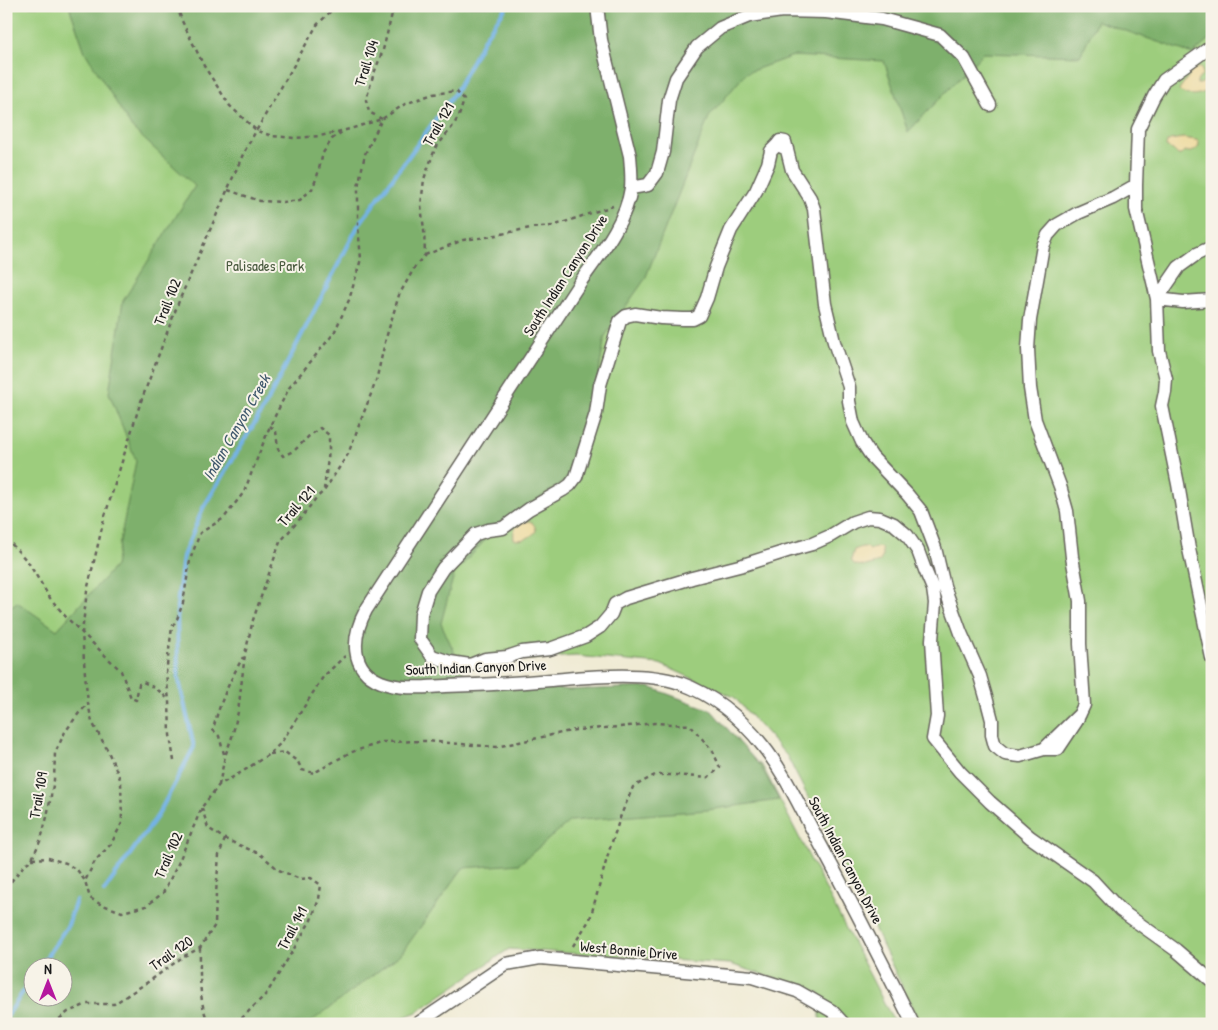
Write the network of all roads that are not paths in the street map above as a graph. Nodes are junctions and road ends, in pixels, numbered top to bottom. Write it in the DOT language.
graph roads {
  1 [pos="597,6"];
  2 [pos="1212,46"];
  3 [pos="990,105"];
  4 [pos="1136,185"];
  5 [pos="631,188"];
  6 [pos="1212,247"];
  7 [pos="1157,299"];
  8 [pos="1212,300"];
  9 [pos="1212,658"];
  10 [pos="1212,980"];
  11 [pos="417,1024"];
  12 [pos="844,1024"];
  13 [pos="912,1024"];
  1 -- 5 [label="street, South Indian Canyon Drive"];
  2 -- 4 [label="street"];
  3 -- 5 [label="street"];
  4 -- 7 [label="street"];
  4 -- 10 [label="street"];
  5 -- 13 [label="street, South Indian Canyon Drive"];
  6 -- 7 [label="street"];
  7 -- 8 [label="street"];
  7 -- 9 [label="street"];
  11 -- 12 [label="street, West Bonnie Drive"];
}
